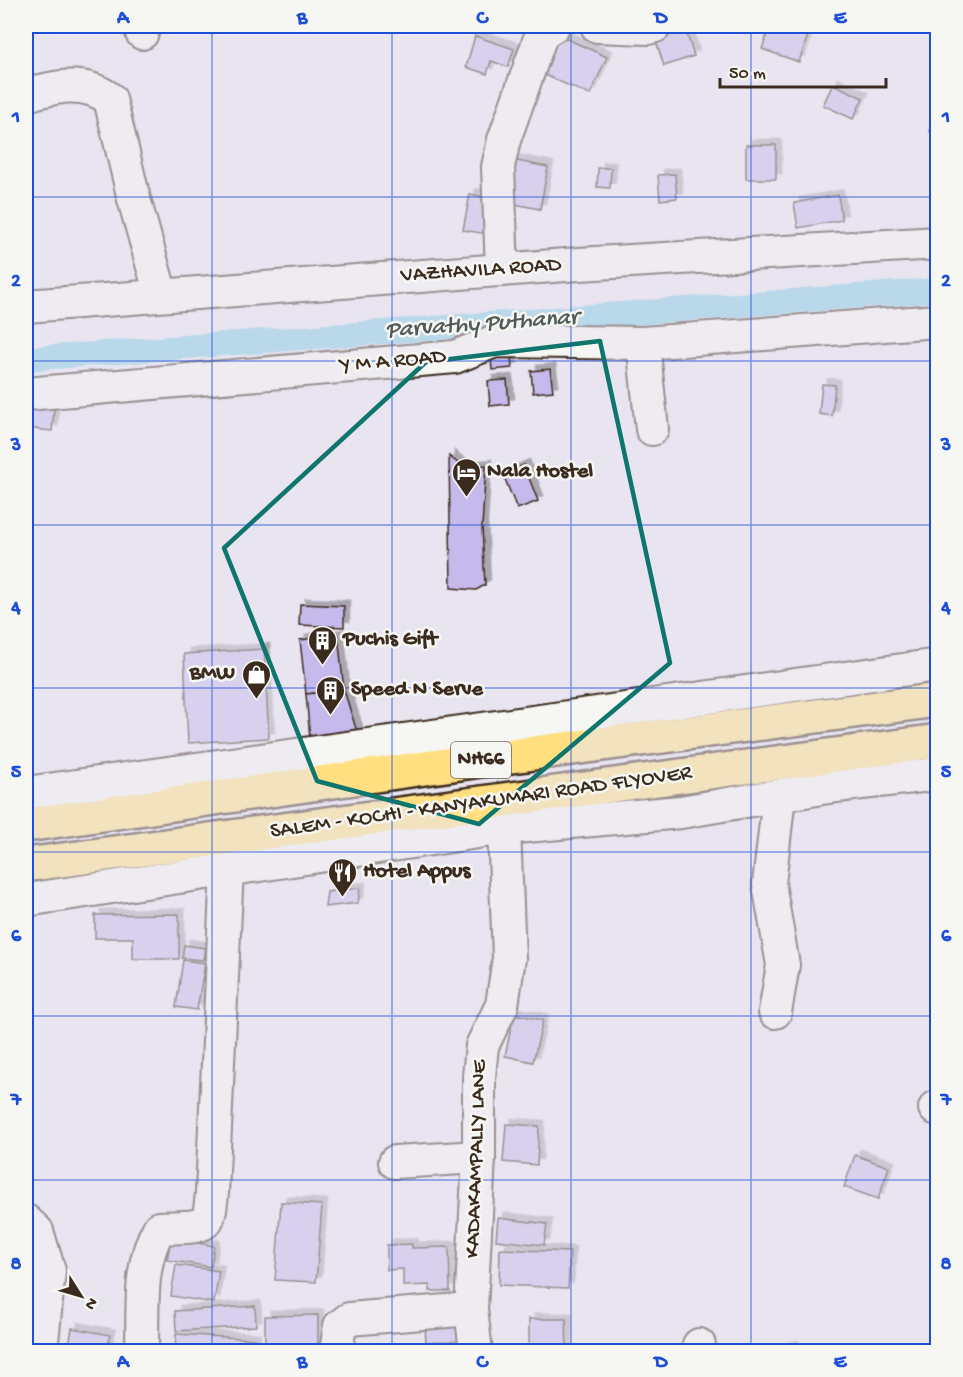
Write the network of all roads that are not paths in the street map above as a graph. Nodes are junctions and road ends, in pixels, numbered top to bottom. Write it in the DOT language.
graph roads {
  1 [pos="553,26"];
  2 [pos="597,26"];
  3 [pos="656,26"];
  4 [pos="26,95"];
  5 [pos="938,243"];
  6 [pos="502,270"];
  7 [pos="161,295"];
  8 [pos="26,306"];
  9 [pos="938,321"];
  10 [pos="643,343"];
  11 [pos="26,394"];
  12 [pos="652,429"];
  13 [pos="938,665"];
  14 [pos="938,700"];
  15 [pos="938,741"];
  16 [pos="938,774"];
  17 [pos="26,793"];
  18 [pos="779,796"];
  19 [pos="26,825"];
  20 [pos="504,828"];
  21 [pos="26,865"];
  22 [pos="227,868"];
  23 [pos="26,900"];
  24 [pos="775,1012"];
  25 [pos="479,1157"];
  26 [pos="395,1162"];
  27 [pos="26,1221"];
  28 [pos="471,1309"];
  29 [pos="142,1345"];
  30 [pos="41,1352"];
  31 [pos="336,1352"];
  32 [pos="476,1352"];
  1 -- 6 [label="street"];
  2 -- 3 [label="street"];
  4 -- 7 [label="street"];
  5 -- 6 [label="street, VAZHAVILA ROAD"];
  6 -- 7 [label="street, VAZHAVILA ROAD"];
  7 -- 8 [label="street, VAZHAVILA ROAD"];
  9 -- 10 [label="street, Y M A ROAD"];
  10 -- 11 [label="street, Y M A ROAD"];
  10 -- 12 [label="street"];
  13 -- 17 [label="street"];
  14 -- 19 [label="highway, SALEM - KOCHI - KANYAKUMARI ROAD FLYOVER / NH66"];
  15 -- 21 [label="highway, SALEM - KOCHI - KANYAKUMARI ROAD FLYOVER / NH66"];
  16 -- 18 [label="street"];
  18 -- 20 [label="street"];
  18 -- 24 [label="street"];
  20 -- 22 [label="street"];
  20 -- 25 [label="street, KADAKAMPALLY LANE"];
  22 -- 23 [label="street"];
  22 -- 29 [label="street"];
  25 -- 26 [label="street"];
  25 -- 28 [label="street, KADAKAMPALLY LANE"];
  27 -- 30 [label="street"];
  28 -- 31 [label="street"];
  28 -- 32 [label="street, KADAKAMPALLY LANE"];
}
